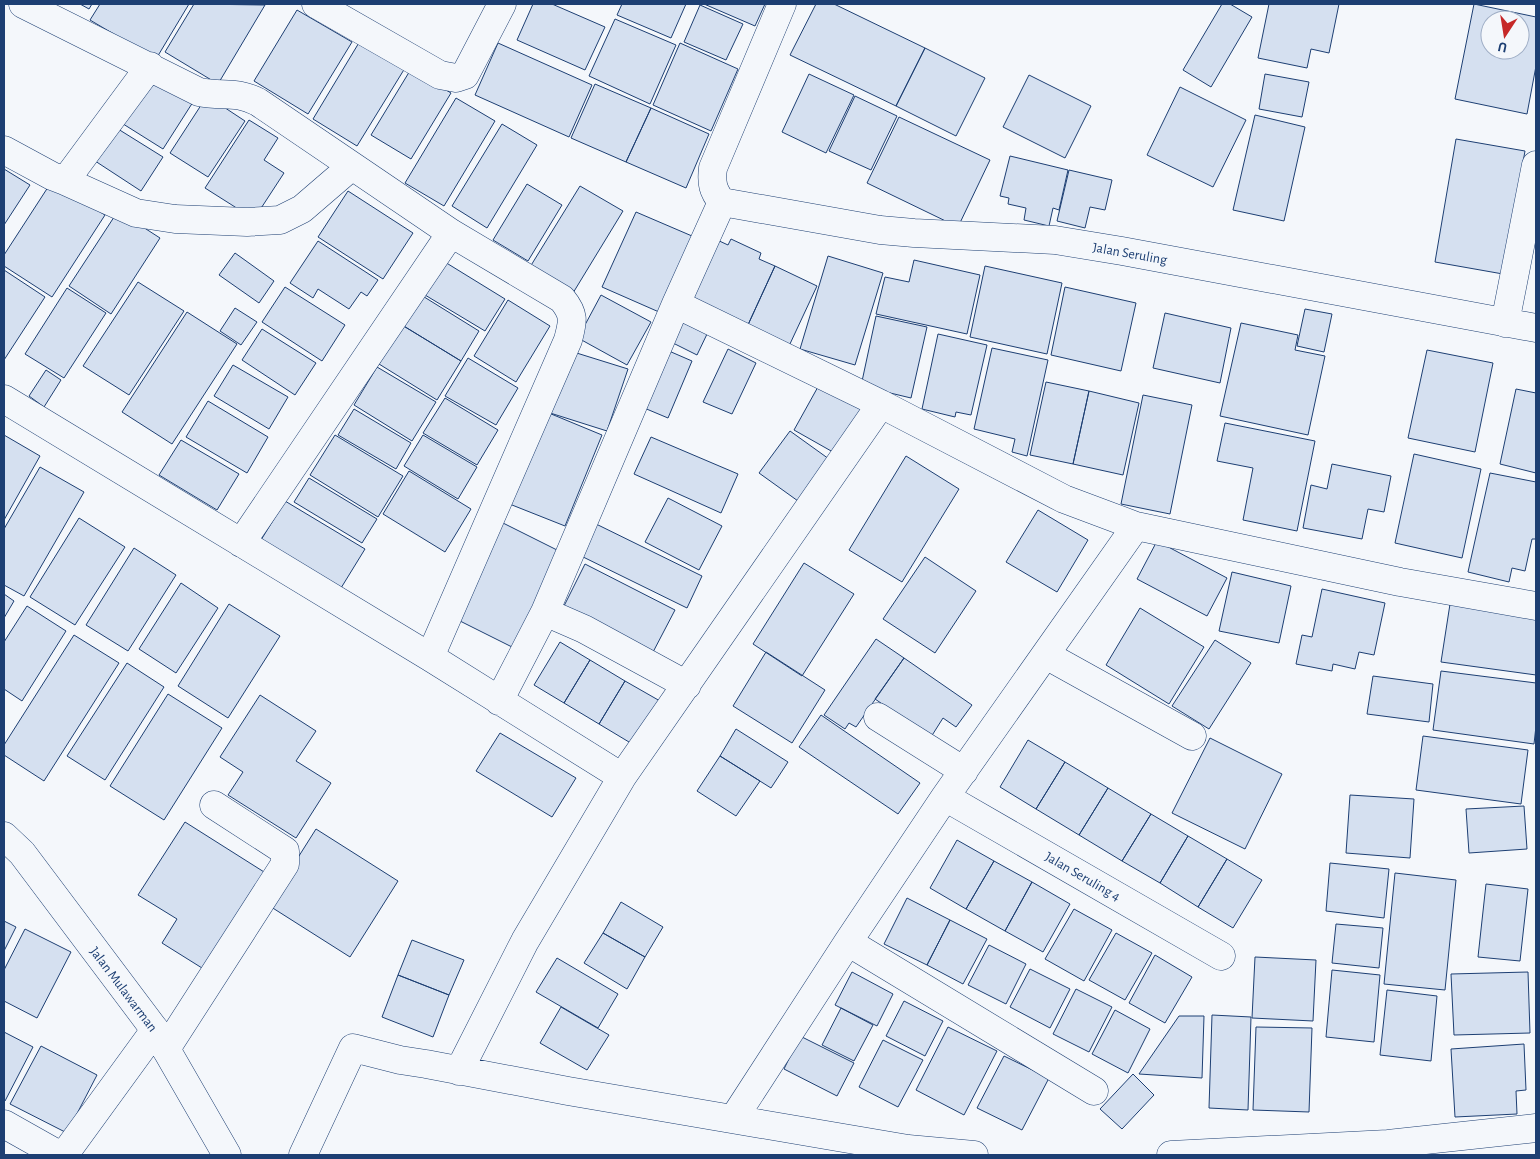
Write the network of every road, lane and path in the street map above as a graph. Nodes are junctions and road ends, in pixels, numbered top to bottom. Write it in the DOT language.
graph roads {
  1 [pos="22,4"];
  2 [pos="316,4"];
  3 [pos="502,4"];
  4 [pos="782,4"];
  5 [pos="150,66"];
  6 [pos="4,150"];
  7 [pos="1536,165"];
  8 [pos="352,166"];
  9 [pos="65,180"];
  10 [pos="722,202"];
  11 [pos="451,233"];
  12 [pos="676,304"];
  13 [pos="1505,323"];
  14 [pos="1536,328"];
  15 [pos="4,399"];
  16 [pos="881,404"];
  17 [pos="1136,526"];
  18 [pos="241,543"];
  19 [pos="1536,606"];
  20 [pos="545,612"];
  21 [pos="1046,655"];
  22 [pos="430,657"];
  23 [pos="686,685"];
  24 [pos="500,701"];
  25 [pos="878,717"];
  26 [pos="1192,736"];
  27 [pos="964,772"];
  28 [pos="622,778"];
  29 [pos="945,797"];
  30 [pos="214,805"];
  31 [pos="4,836"];
  32 [pos="848,942"];
  33 [pos="1221,956"];
  34 [pos="161,1039"];
  35 [pos="459,1071"];
  36 [pos="1094,1091"];
  37 [pos="734,1118"];
  38 [pos="4,1124"];
  39 [pos="1536,1128"];
  40 [pos="59,1155"];
  41 [pos="64,1155"];
  42 [pos="227,1155"];
  43 [pos="303,1155"];
  44 [pos="974,1155"];
  45 [pos="1171,1155"];
  1 -- 5 [label="street"];
  2 -- 3 [label="street"];
  4 -- 10 [label="street"];
  5 -- 8 [label="street"];
  5 -- 9 [label="street"];
  6 -- 9 [label="street"];
  7 -- 13 [label="street"];
  8 -- 9 [label="street"];
  8 -- 11 [label="street"];
  10 -- 12 [label="street"];
  10 -- 13 [label="street, Jalan Seruling"];
  11 -- 18 [label="street"];
  11 -- 22 [label="street"];
  12 -- 16 [label="street"];
  12 -- 20 [label="street"];
  13 -- 14 [label="street, Jalan Seruling"];
  15 -- 18 [label="street"];
  16 -- 17 [label="street"];
  16 -- 23 [label="street"];
  17 -- 19 [label="street"];
  17 -- 21 [label="street"];
  18 -- 22 [label="street"];
  20 -- 23 [label="street"];
  20 -- 24 [label="street"];
  21 -- 26 [label="street"];
  21 -- 27 [label="street"];
  22 -- 24 [label="street"];
  23 -- 28 [label="street"];
  24 -- 28 [label="street"];
  25 -- 27 [label="street"];
  27 -- 29 [label="street"];
  28 -- 35 [label="street"];
  29 -- 32 [label="street"];
  29 -- 33 [label="street, Jalan Seruling 4"];
  30 -- 34 [label="street"];
  31 -- 34 [label="street, Jalan Mulawarman"];
  32 -- 36 [label="street"];
  32 -- 37 [label="street"];
  34 -- 41 [label="street"];
  34 -- 42 [label="street, Jalan Mulawarman"];
  35 -- 37 [label="street"];
  35 -- 43 [label="street"];
  37 -- 44 [label="street"];
  38 -- 40 [label="street"];
  39 -- 45 [label="street"];
}
